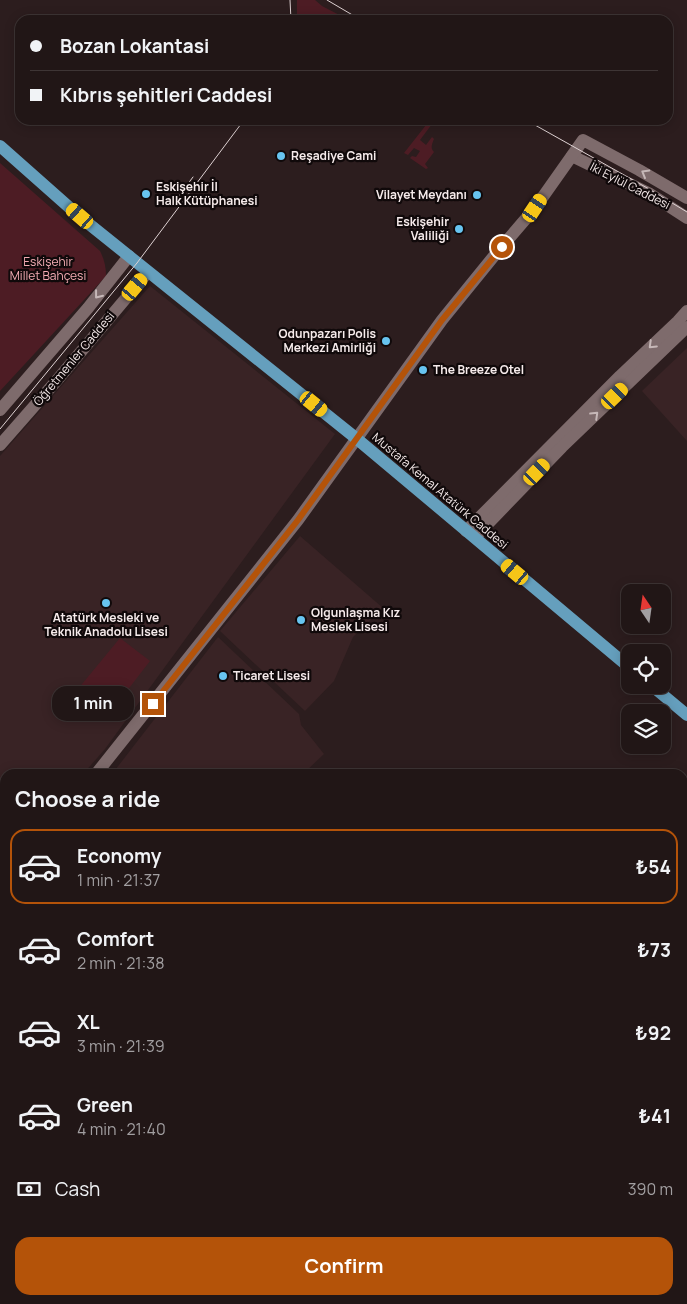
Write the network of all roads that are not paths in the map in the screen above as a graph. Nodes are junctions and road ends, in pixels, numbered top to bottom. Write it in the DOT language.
graph roads {
  1 [pos="0,146"];
  2 [pos="572,156"];
  3 [pos="687,198"];
  4 [pos="687,218"];
  5 [pos="129,256"];
  6 [pos="148,272"];
  7 [pos="687,311"];
  8 [pos="687,327"];
  9 [pos="0,410"];
  10 [pos="357,438"];
  11 [pos="0,445"];
  12 [pos="470,534"];
  13 [pos="621,660"];
  14 [pos="662,694"];
  15 [pos="687,715"];
  16 [pos="100,769"];
  1 -- 5 [label="main road, Mustafa Kemal Atatürk Caddesi"];
  3 -- 2 [label="main road, İki Eylül Caddesi, one-way"];
  2 -- 4 [label="main road, İki Eylül Caddesi"];
  2 -- 10 [label="main road"];
  5 -- 6 [label="main road, Mustafa Kemal Atatürk Caddesi"];
  5 -- 9 [label="main road, Öğretmenler Caddesi, one-way"];
  6 -- 10 [label="main road, Mustafa Kemal Atatürk Caddesi"];
  6 -- 11 [label="main road, Öğretmenler Caddesi"];
  7 -- 12 [label="main road, one-way"];
  12 -- 8 [label="main road, one-way"];
  10 -- 12 [label="main road, Mustafa Kemal Atatürk Caddesi"];
  10 -- 16 [label="main road"];
  12 -- 13 [label="main road, Mustafa Kemal Atatürk Caddesi"];
  14 -- 15 [label="main road"];
}
